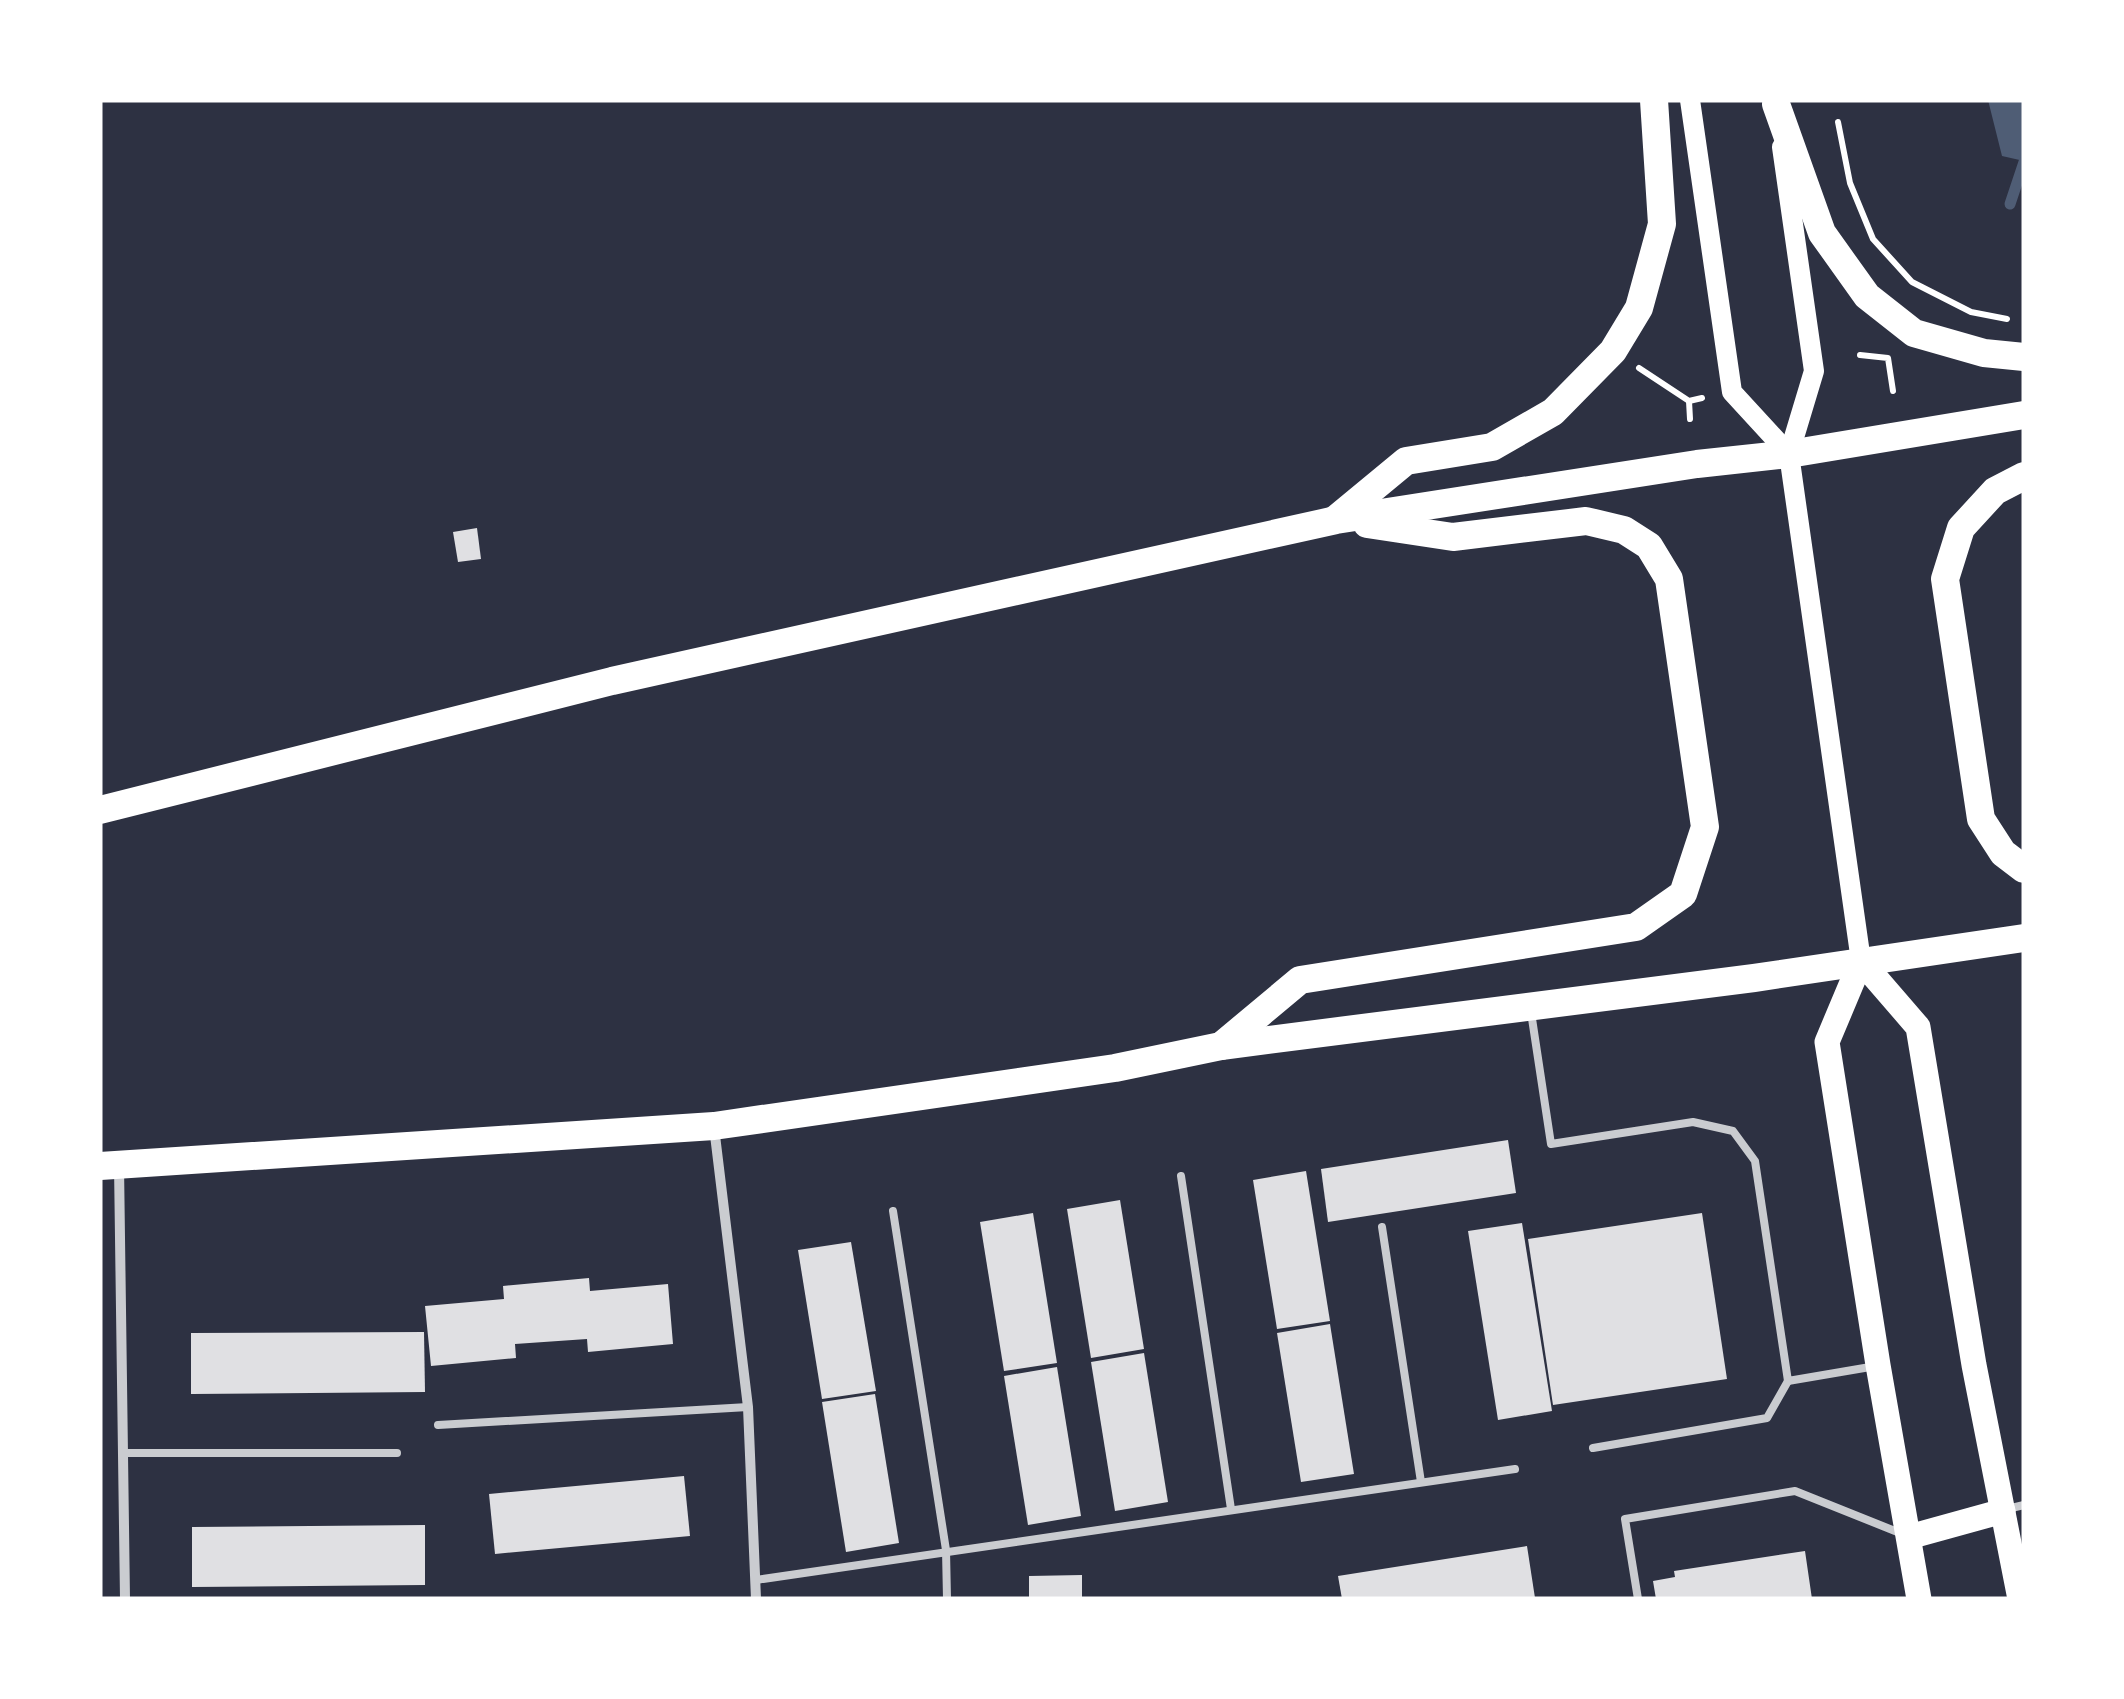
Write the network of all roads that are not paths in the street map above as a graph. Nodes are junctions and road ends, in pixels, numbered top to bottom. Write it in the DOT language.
graph roads {
  1 [pos="1654,100"];
  2 [pos="1690,100"];
  3 [pos="1776,102"];
  4 [pos="2024,357"];
  5 [pos="2024,415"];
  6 [pos="1789,454"];
  7 [pos="2024,476"];
  8 [pos="1336,520"];
  9 [pos="100,810"];
  10 [pos="2024,869"];
  11 [pos="2024,938"];
  12 [pos="1861,961"];
  13 [pos="1530,1008"];
  14 [pos="1222,1046"];
  15 [pos="714,1126"];
  16 [pos="110,1164"];
  17 [pos="1181,1176"];
  18 [pos="893,1211"];
  19 [pos="1382,1227"];
  20 [pos="1878,1366"];
  21 [pos="1788,1381"];
  22 [pos="748,1407"];
  23 [pos="438,1426"];
  24 [pos="1593,1448"];
  25 [pos="124,1453"];
  26 [pos="398,1453"];
  27 [pos="1515,1469"];
  28 [pos="1421,1482"];
  29 [pos="2013,1508"];
  30 [pos="1231,1509"];
  31 [pos="1909,1537"];
  32 [pos="946,1550"];
  33 [pos="756,1580"];
  34 [pos="125,1599"];
  35 [pos="756,1599"];
  36 [pos="946,1599"];
  37 [pos="1638,1599"];
  38 [pos="1919,1599"];
  39 [pos="2020,1599"];
  1 -- 8 [label="highway"];
  2 -- 6 [label="main road"];
  3 -- 4 [label="highway"];
  3 -- 6 [label="main road"];
  5 -- 6 [label="highway"];
  6 -- 8 [label="highway"];
  6 -- 12 [label="main road"];
  7 -- 10 [label="highway"];
  8 -- 9 [label="highway"];
  8 -- 14 [label="highway"];
  11 -- 12 [label="highway"];
  12 -- 13 [label="highway"];
  12 -- 20 [label="main road"];
  12 -- 29 [label="main road"];
  13 -- 14 [label="highway"];
  13 -- 21 [label="lane"];
  14 -- 15 [label="highway"];
  15 -- 16 [label="highway"];
  15 -- 22 [label="street"];
  16 -- 25 [label="street"];
  17 -- 30 [label="lane"];
  18 -- 32 [label="lane"];
  19 -- 28 [label="lane"];
  20 -- 21 [label="lane"];
  20 -- 31 [label="main road"];
  21 -- 24 [label="lane"];
  22 -- 23 [label="lane"];
  22 -- 33 [label="street"];
  25 -- 26 [label="lane"];
  25 -- 34 [label="street"];
  27 -- 28 [label="lane"];
  28 -- 30 [label="lane"];
  29 -- 31 [label="main road"];
  29 -- 39 [label="main road"];
  30 -- 32 [label="lane"];
  31 -- 37 [label="lane"];
  31 -- 38 [label="main road"];
  32 -- 33 [label="lane"];
  32 -- 36 [label="lane"];
  33 -- 35 [label="street"];
}
